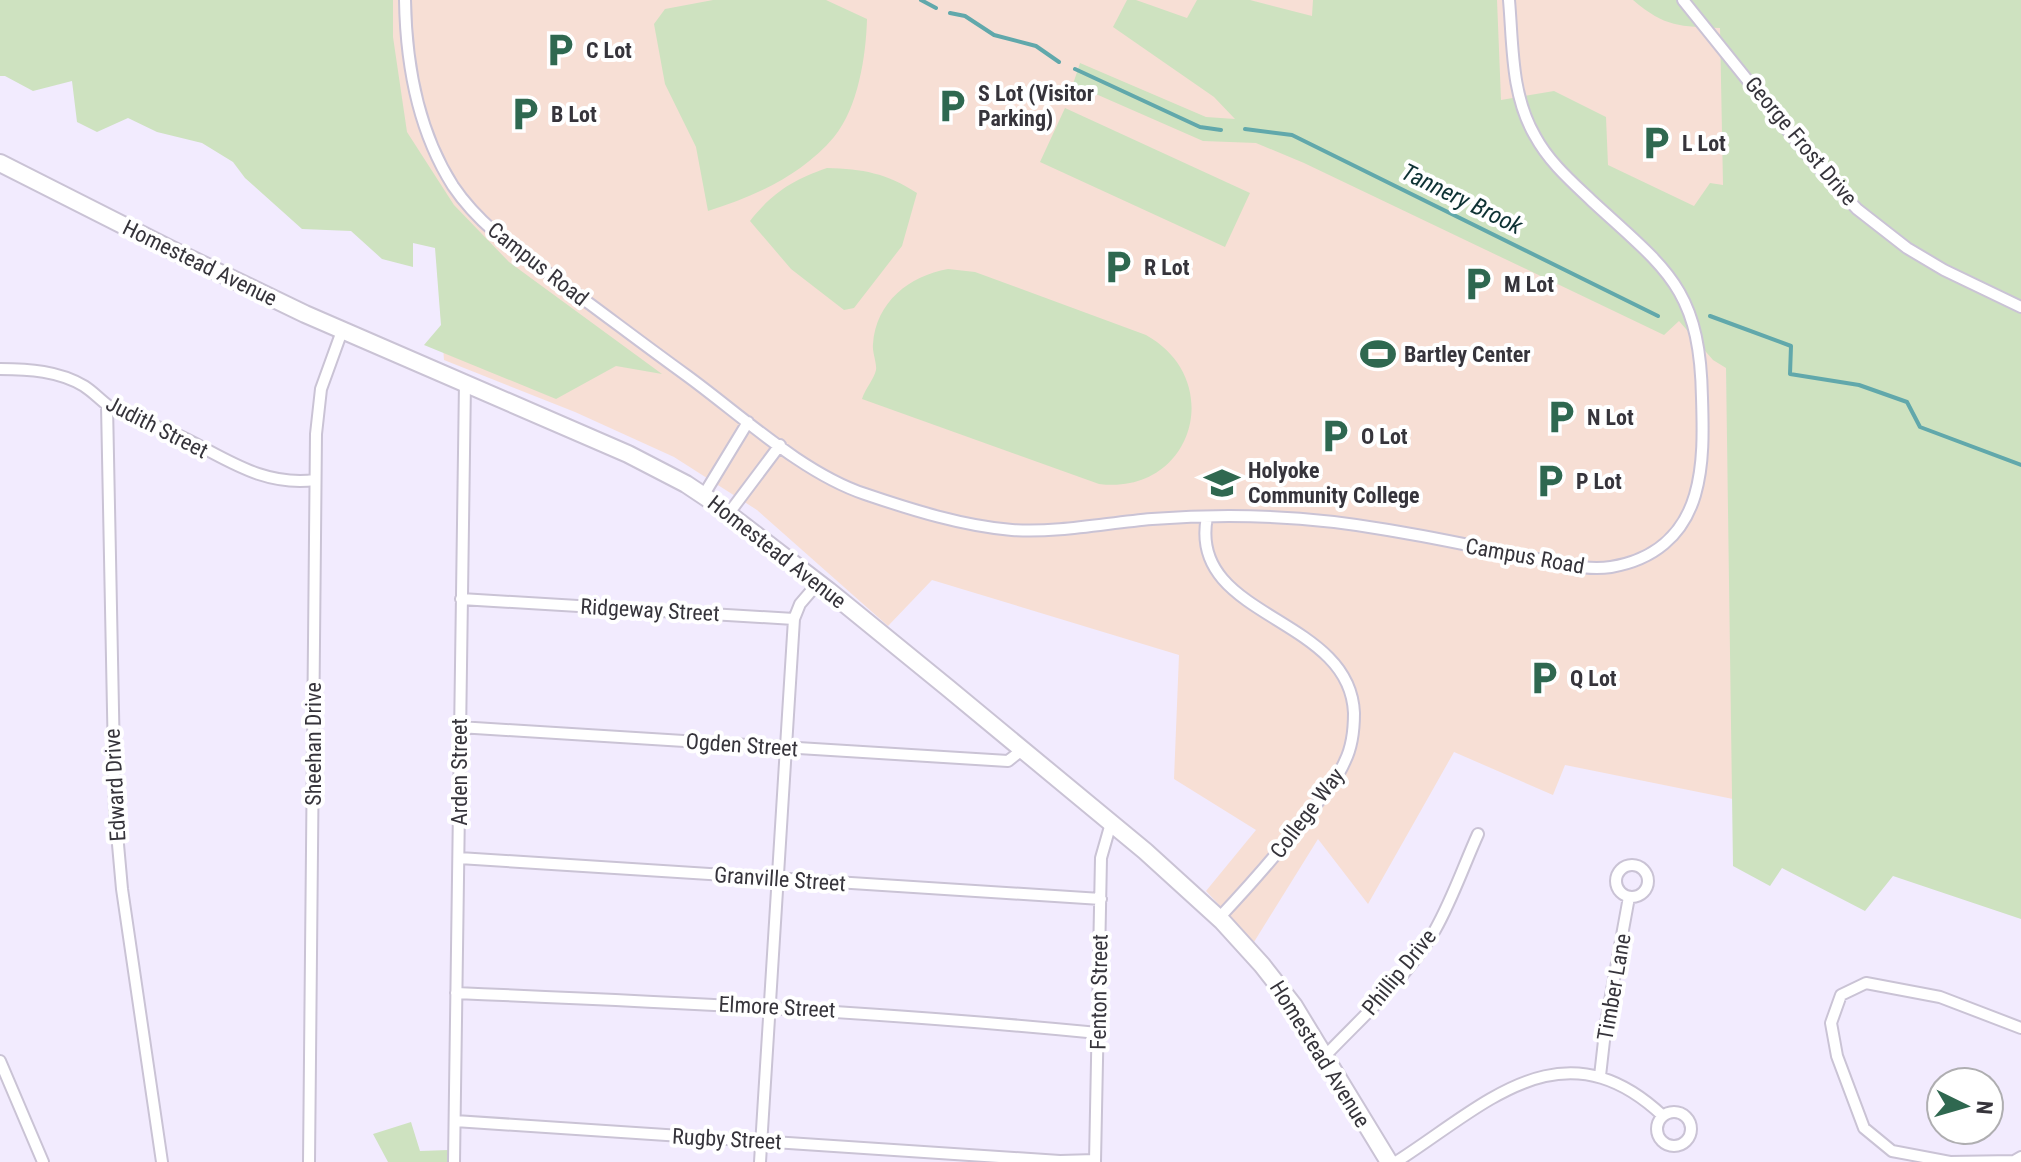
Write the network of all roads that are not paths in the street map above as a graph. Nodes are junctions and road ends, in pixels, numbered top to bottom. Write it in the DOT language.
graph roads {
  1 [pos="405,0"];
  2 [pos="1509,0"];
  3 [pos="1683,0"];
  4 [pos="0,163"];
  5 [pos="2021,307"];
  6 [pos="342,331"];
  7 [pos="0,369"];
  8 [pos="465,382"];
  9 [pos="107,405"];
  10 [pos="748,422"];
  11 [pos="780,445"];
  12 [pos="315,480"];
  13 [pos="703,496"];
  14 [pos="729,513"];
  15 [pos="1207,517"];
  16 [pos="818,583"];
  17 [pos="461,599"];
  18 [pos="794,619"];
  19 [pos="459,727"];
  20 [pos="784,748"];
  21 [pos="1022,750"];
  22 [pos="1111,823"];
  23 [pos="1478,834"];
  24 [pos="459,858"];
  25 [pos="777,879"];
  26 [pos="1629,897"];
  27 [pos="1101,899"];
  28 [pos="1219,918"];
  29 [pos="456,993"];
  30 [pos="770,1006"];
  31 [pos="2021,1028"];
  32 [pos="1098,1033"];
  33 [pos="1325,1056"];
  34 [pos="0,1061"];
  35 [pos="1600,1076"];
  36 [pos="1663,1116"];
  37 [pos="455,1121"];
  38 [pos="761,1140"];
  39 [pos="2021,1157"];
  40 [pos="1385,1160"];
  41 [pos="1095,1161"];
  42 [pos="43,1162"];
  43 [pos="162,1162"];
  44 [pos="309,1162"];
  45 [pos="454,1162"];
  46 [pos="760,1162"];
  1 -- 10 [label="street, Campus Road"];
  2 -- 15 [label="street, Campus Road"];
  3 -- 5 [label="street, George Frost Drive"];
  4 -- 6 [label="main road, Homestead Avenue"];
  6 -- 8 [label="main road, Homestead Avenue"];
  6 -- 12 [label="street, Sheehan Drive"];
  7 -- 9 [label="street, Judith Street"];
  8 -- 13 [label="main road, Homestead Avenue"];
  8 -- 17 [label="street, Arden Street"];
  9 -- 12 [label="street, Judith Street"];
  9 -- 43 [label="street, Edward Drive"];
  10 -- 11 [label="street, Campus Road"];
  10 -- 13 [label="street"];
  11 -- 14 [label="street"];
  11 -- 15 [label="street, Campus Road"];
  12 -- 44 [label="street, Sheehan Drive"];
  13 -- 14 [label="main road, Homestead Avenue"];
  14 -- 16 [label="main road, Homestead Avenue"];
  15 -- 28 [label="street, College Way"];
  16 -- 18 [label="street"];
  16 -- 21 [label="main road, Homestead Avenue"];
  17 -- 18 [label="street, Ridgeway Street"];
  17 -- 19 [label="street, Arden Street"];
  18 -- 20 [label="street"];
  19 -- 20 [label="street, Ogden Street"];
  19 -- 24 [label="street, Arden Street"];
  20 -- 21 [label="street, Ogden Street"];
  20 -- 25 [label="street"];
  21 -- 22 [label="main road, Homestead Avenue"];
  22 -- 27 [label="street, Fenton Street"];
  22 -- 28 [label="main road, Homestead Avenue"];
  23 -- 33 [label="street, Phillip Drive"];
  24 -- 25 [label="street, Granville Street"];
  24 -- 29 [label="street, Arden Street"];
  25 -- 27 [label="street, Granville Street"];
  25 -- 30 [label="street"];
  26 -- 35 [label="street, Timber Lane"];
  27 -- 32 [label="street, Fenton Street"];
  28 -- 33 [label="main road, Homestead Avenue"];
  29 -- 30 [label="street, Elmore Street"];
  29 -- 37 [label="street, Arden Street"];
  30 -- 32 [label="street, Elmore Street"];
  30 -- 38 [label="street"];
  31 -- 39 [label="street"];
  32 -- 41 [label="street, Fenton Street"];
  33 -- 40 [label="main road, Homestead Avenue"];
  34 -- 42 [label="street"];
  35 -- 36 [label="street"];
  35 -- 40 [label="street"];
  37 -- 38 [label="street, Rugby Street"];
  37 -- 45 [label="street, Arden Street"];
  38 -- 41 [label="street, Rugby Street"];
  38 -- 46 [label="street"];
}
